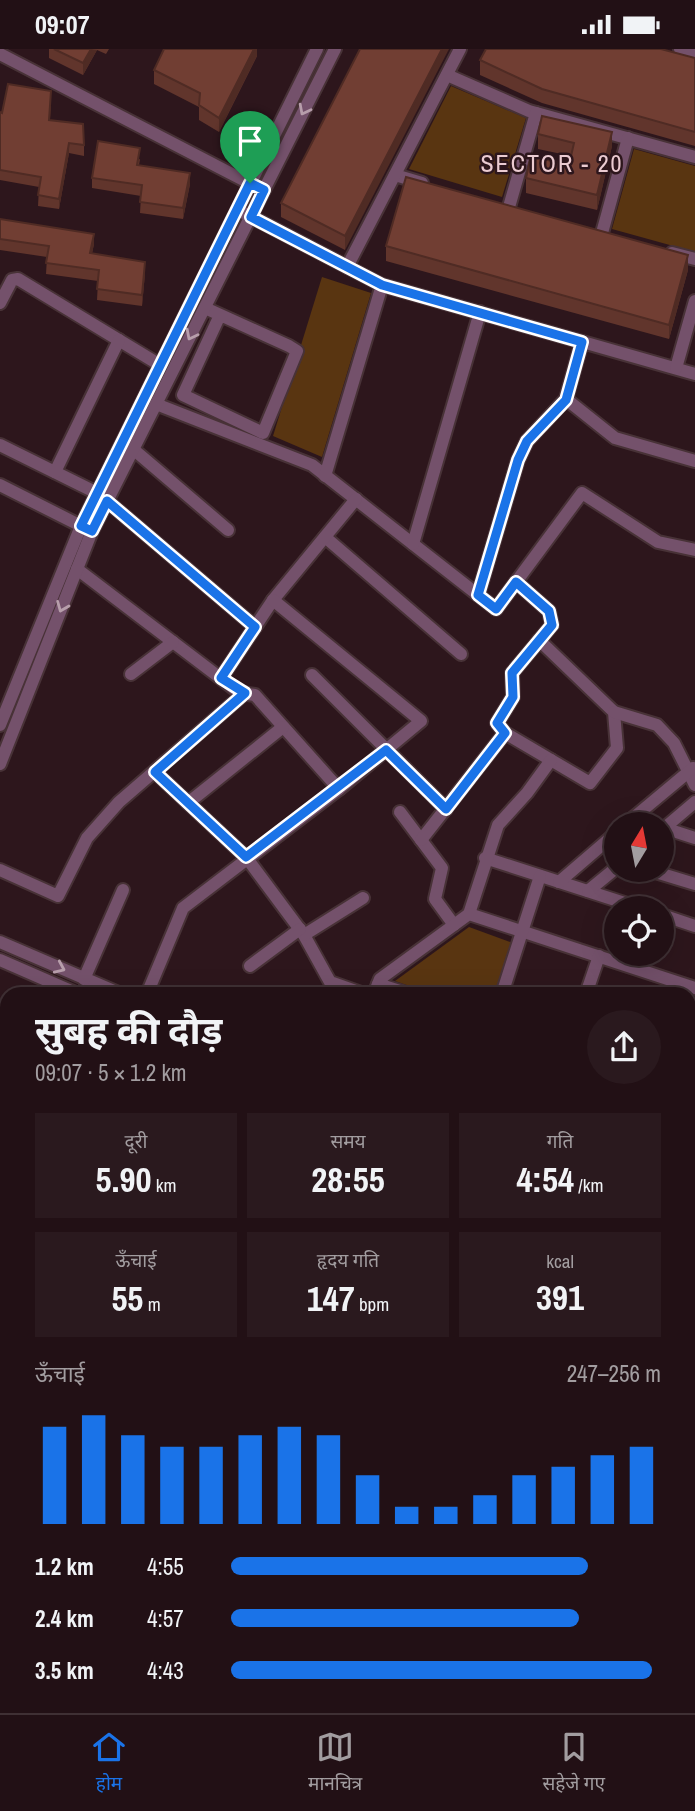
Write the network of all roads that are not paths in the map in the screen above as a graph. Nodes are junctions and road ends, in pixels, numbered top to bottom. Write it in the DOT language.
graph roads {
  1 [pos="317,49"];
  2 [pos="335,49"];
  3 [pos="460,49"];
  4 [pos="680,49"];
  5 [pos="0,54"];
  6 [pos="695,54"];
  7 [pos="447,75"];
  8 [pos="536,113"];
  9 [pos="628,138"];
  10 [pos="695,157"];
  11 [pos="395,175"];
  12 [pos="250,183"];
  13 [pos="433,185"];
  14 [pos="264,190"];
  15 [pos="237,209"];
  16 [pos="522,211"];
  17 [pos="251,217"];
  18 [pos="589,229"];
  19 [pos="602,233"];
  20 [pos="616,237"];
  21 [pos="655,248"];
  22 [pos="695,259"];
  23 [pos="347,267"];
  24 [pos="382,285"];
  25 [pos="695,301"];
  26 [pos="0,303"];
  27 [pos="205,308"];
  28 [pos="480,313"];
  29 [pos="220,315"];
  30 [pos="119,340"];
  31 [pos="582,342"];
  32 [pos="160,365"];
  33 [pos="676,368"];
  34 [pos="695,374"];
  35 [pos="566,400"];
  36 [pos="156,404"];
  37 [pos="0,445"];
  38 [pos="133,449"];
  39 [pos="695,461"];
  40 [pos="55,472"];
  41 [pos="325,476"];
  42 [pos="0,485"];
  43 [pos="102,497"];
  44 [pos="356,499"];
  45 [pos="87,529"];
  46 [pos="228,530"];
  47 [pos="325,537"];
  48 [pos="413,544"];
  49 [pos="695,550"];
  50 [pos="77,569"];
  51 [pos="516,582"];
  52 [pos="478,595"];
  53 [pos="273,600"];
  54 [pos="255,627"];
  55 [pos="539,640"];
  56 [pos="173,642"];
  57 [pos="461,654"];
  58 [pos="131,674"];
  59 [pos="312,675"];
  60 [pos="221,678"];
  61 [pos="245,693"];
  62 [pos="614,712"];
  63 [pos="0,725"];
  64 [pos="284,727"];
  65 [pos="505,733"];
  66 [pos="386,750"];
  67 [pos="551,760"];
  68 [pos="0,764"];
  69 [pos="692,769"];
  70 [pos="155,772"];
  71 [pos="695,785"];
  72 [pos="339,789"];
  73 [pos="695,802"];
  74 [pos="188,803"];
  75 [pos="446,809"];
  76 [pos="400,812"];
  77 [pos="640,812"];
  78 [pos="674,820"];
  79 [pos="674,832"];
  80 [pos="695,838"];
  81 [pos="421,840"];
  82 [pos="604,843"];
  83 [pos="246,857"];
  84 [pos="485,858"];
  85 [pos="0,870"];
  86 [pos="540,876"];
  87 [pos="604,878"];
  88 [pos="674,878"];
  89 [pos="559,882"];
  90 [pos="695,884"];
  91 [pos="123,890"];
  92 [pos="588,891"];
  93 [pos="604,896"];
  94 [pos="363,898"];
  95 [pos="469,913"];
  96 [pos="674,919"];
  97 [pos="454,925"];
  98 [pos="695,926"];
  99 [pos="522,931"];
  100 [pos="302,932"];
  101 [pos="0,942"];
  102 [pos="599,956"];
  103 [pos="0,960"];
  104 [pos="250,966"];
  105 [pos="84,979"];
  106 [pos="62,987"];
  107 [pos="104,987"];
  108 [pos="150,987"];
  109 [pos="344,987"];
  110 [pos="377,987"];
  111 [pos="504,987"];
  112 [pos="588,987"];
  113 [pos="692,987"];
  1 -- 12 [label="street"];
  2 -- 14 [label="street, one-way"];
  3 -- 7 [label="street"];
  4 -- 6 [label="street"];
  5 -- 12 [label="street"];
  7 -- 8 [label="street"];
  7 -- 11 [label="street"];
  8 -- 9 [label="street"];
  8 -- 16 [label="street"];
  9 -- 10 [label="street"];
  9 -- 19 [label="street"];
  11 -- 13 [label="street"];
  11 -- 23 [label="street"];
  12 -- 14 [label="street"];
  12 -- 15 [label="street"];
  14 -- 17 [label="street"];
  15 -- 17 [label="street"];
  15 -- 32 [label="street"];
  17 -- 23 [label="street"];
  17 -- 27 [label="street"];
  18 -- 19 [label="street"];
  19 -- 20 [label="street"];
  21 -- 22 [label="street"];
  23 -- 24 [label="street"];
  24 -- 28 [label="street"];
  24 -- 41 [label="street"];
  25 -- 33 [label="street"];
  26 -- 30 [label="street"];
  27 -- 29 [label="street"];
  27 -- 36 [label="street, one-way"];
  28 -- 31 [label="street"];
  28 -- 48 [label="street"];
  29 -- 29 [label="street"];
  30 -- 32 [label="street"];
  30 -- 40 [label="street"];
  31 -- 33 [label="street"];
  31 -- 35 [label="street"];
  32 -- 43 [label="street"];
  33 -- 34 [label="street"];
  35 -- 39 [label="street"];
  35 -- 52 [label="street"];
  36 -- 38 [label="street"];
  36 -- 41 [label="street"];
  37 -- 40 [label="street"];
  38 -- 43 [label="street"];
  38 -- 46 [label="street"];
  40 -- 43 [label="street"];
  41 -- 44 [label="street"];
  42 -- 45 [label="street"];
  43 -- 45 [label="street"];
  43 -- 54 [label="street"];
  44 -- 47 [label="street"];
  44 -- 48 [label="street"];
  45 -- 50 [label="street"];
  45 -- 63 [label="street"];
  47 -- 53 [label="street"];
  47 -- 57 [label="street"];
  48 -- 52 [label="street"];
  49 -- 51 [label="street"];
  50 -- 56 [label="street"];
  50 -- 68 [label="street, one-way"];
  51 -- 52 [label="street"];
  51 -- 55 [label="street"];
  53 -- 54 [label="street"];
  53 -- 66 [label="street"];
  54 -- 60 [label="street"];
  55 -- 62 [label="street"];
  55 -- 65 [label="street"];
  56 -- 58 [label="street"];
  56 -- 60 [label="street"];
  59 -- 66 [label="street"];
  60 -- 61 [label="street"];
  61 -- 64 [label="street"];
  61 -- 70 [label="street"];
  62 -- 67 [label="street"];
  62 -- 69 [label="street"];
  64 -- 72 [label="street"];
  64 -- 74 [label="street"];
  65 -- 67 [label="street"];
  65 -- 75 [label="street"];
  66 -- 72 [label="street"];
  66 -- 75 [label="street"];
  67 -- 84 [label="street"];
  69 -- 71 [label="street"];
  69 -- 77 [label="street"];
  70 -- 74 [label="street"];
  70 -- 85 [label="street"];
  72 -- 83 [label="street"];
  73 -- 78 [label="street"];
  74 -- 83 [label="street"];
  75 -- 81 [label="street"];
  76 -- 81 [label="street"];
  79 -- 80 [label="street"];
  81 -- 97 [label="street"];
  82 -- 89 [label="street"];
  83 -- 100 [label="street"];
  83 -- 108 [label="street"];
  84 -- 86 [label="street"];
  84 -- 95 [label="street"];
  86 -- 89 [label="street"];
  86 -- 99 [label="street"];
  87 -- 92 [label="street"];
  88 -- 90 [label="street"];
  89 -- 92 [label="street"];
  91 -- 105 [label="street"];
  92 -- 93 [label="street"];
  94 -- 100 [label="street"];
  95 -- 97 [label="street"];
  95 -- 99 [label="street"];
  96 -- 98 [label="street"];
  97 -- 110 [label="street"];
  99 -- 102 [label="street"];
  99 -- 111 [label="street"];
  100 -- 104 [label="street"];
  100 -- 109 [label="street"];
  101 -- 105 [label="street, one-way"];
  102 -- 112 [label="street"];
  102 -- 113 [label="street"];
  103 -- 106 [label="street"];
  105 -- 107 [label="street"];
}
